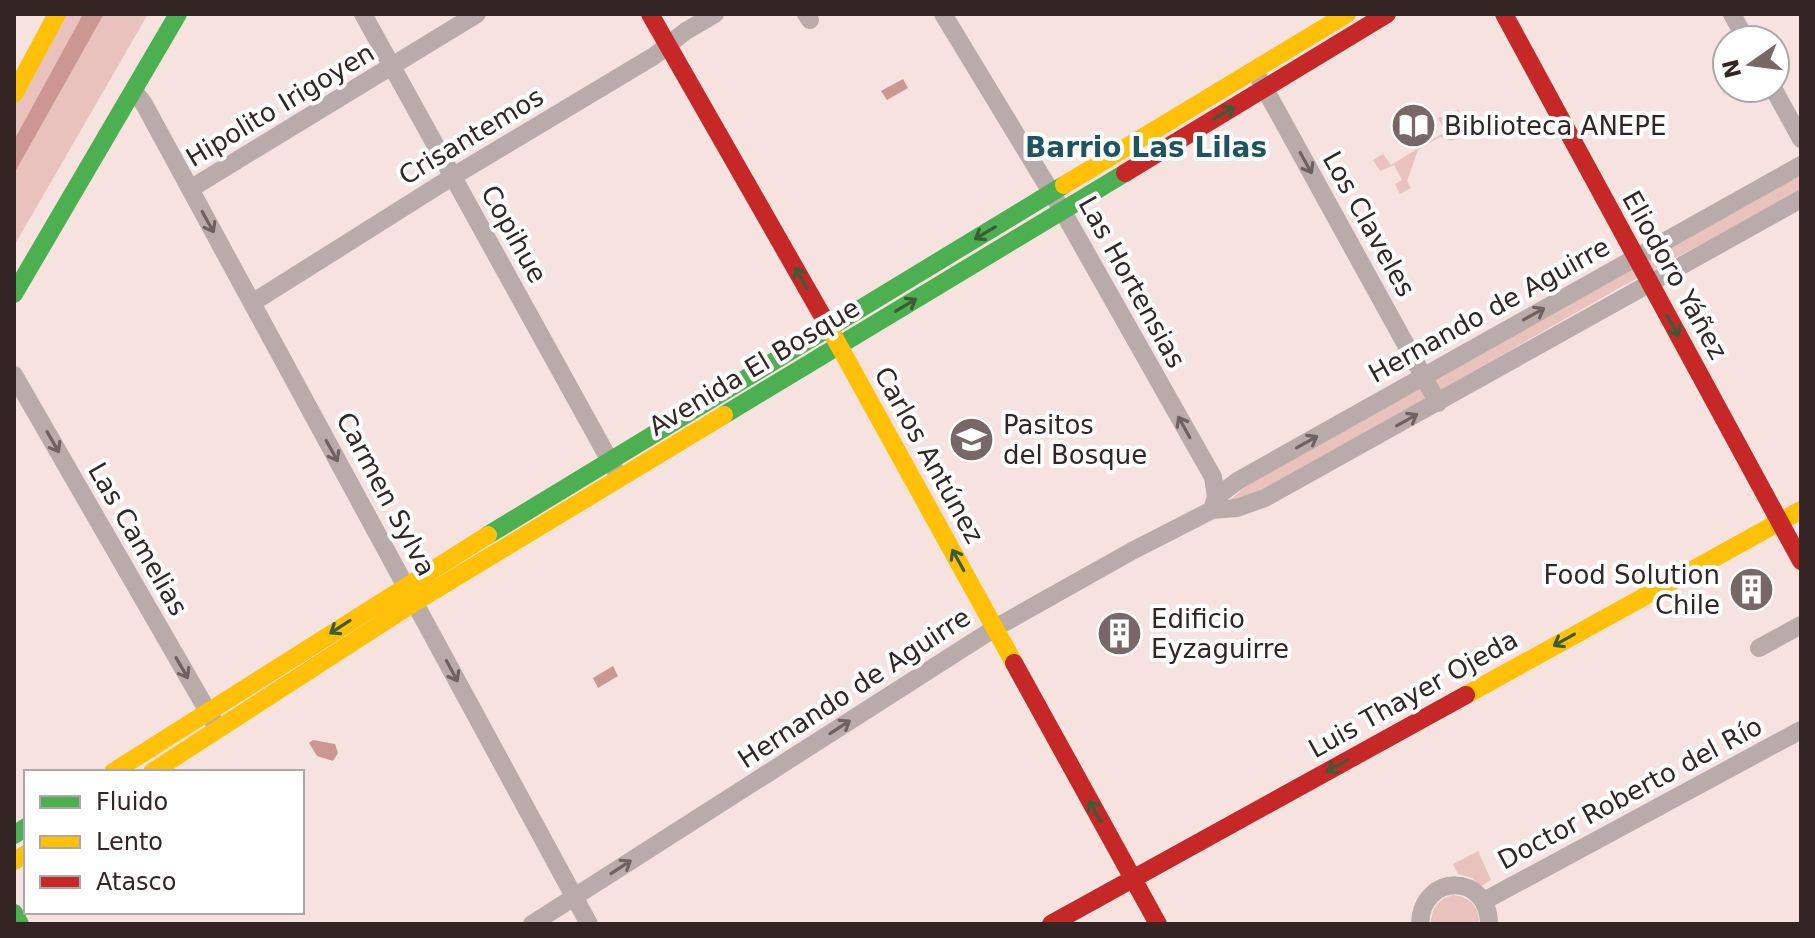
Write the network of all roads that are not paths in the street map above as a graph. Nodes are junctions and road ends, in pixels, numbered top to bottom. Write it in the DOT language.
graph roads {
  1 [pos="57,14"];
  2 [pos="178,14"];
  3 [pos="363,14"];
  4 [pos="477,14"];
  5 [pos="650,14"];
  6 [pos="715,14"];
  7 [pos="943,14"];
  8 [pos="1347,14"];
  9 [pos="1387,14"];
  10 [pos="1504,14"];
  11 [pos="668,45"];
  12 [pos="392,67"];
  13 [pos="1255,70"];
  14 [pos="1264,88"];
  15 [pos="134,91"];
  16 [pos="14,94"];
  17 [pos="1782,104"];
  18 [pos="1801,139"];
  19 [pos="1801,165"];
  20 [pos="452,177"];
  21 [pos="190,189"];
  22 [pos="1052,193"];
  23 [pos="1801,199"];
  24 [pos="1062,210"];
  25 [pos="1636,257"];
  26 [pos="1650,283"];
  27 [pos="14,294"];
  28 [pos="252,303"];
  29 [pos="829,328"];
  30 [pos="839,346"];
  31 [pos="14,375"];
  32 [pos="1423,377"];
  33 [pos="1438,403"];
  34 [pos="610,461"];
  35 [pos="620,478"];
  36 [pos="1214,503"];
  37 [pos="1801,510"];
  38 [pos="1780,522"];
  39 [pos="1801,561"];
  40 [pos="405,585"];
  41 [pos="415,602"];
  42 [pos="1801,625"];
  43 [pos="995,628"];
  44 [pos="1759,648"];
  45 [pos="208,711"];
  46 [pos="218,729"];
  47 [pos="1801,730"];
  48 [pos="116,770"];
  49 [pos="155,770"];
  50 [pos="1133,879"];
  51 [pos="575,897"];
  52 [pos="1484,901"];
  53 [pos="14,913"];
  54 [pos="20,924"];
  55 [pos="532,924"];
  56 [pos="589,924"];
  57 [pos="1051,924"];
  58 [pos="1158,924"];
  59 [pos="1420,924"];
  60 [pos="1489,924"];
  1 -- 16 [label="street"];
  2 -- 15 [label="street"];
  3 -- 12 [label="street, Copihue"];
  4 -- 12 [label="street, Hipolito Irigoyen"];
  5 -- 11 [label="street, Carlos Antúnez"];
  6 -- 11 [label="street, Crisantemos"];
  7 -- 22 [label="street, Las Hortensias"];
  8 -- 13 [label="street, Avenida El Bosque"];
  9 -- 14 [label="street, Avenida El Bosque"];
  10 -- 25 [label="street, Eliodoro Yáñez"];
  11 -- 20 [label="street, Crisantemos"];
  29 -- 11 [label="street, Carlos Antúnez, one-way"];
  12 -- 20 [label="street, Copihue"];
  12 -- 21 [label="street, Hipolito Irigoyen"];
  13 -- 14 [label="street, Los Claveles"];
  13 -- 22 [label="street, Avenida El Bosque"];
  24 -- 14 [label="street, Avenida El Bosque, one-way"];
  14 -- 32 [label="street, Los Claveles, one-way"];
  15 -- 21 [label="street, Carmen Sylva"];
  15 -- 27 [label="street"];
  17 -- 18 [label="street"];
  19 -- 25 [label="street, Hernando de Aguirre"];
  20 -- 28 [label="street, Crisantemos"];
  20 -- 34 [label="street, Copihue"];
  21 -- 28 [label="street, Carmen Sylva, one-way"];
  22 -- 24 [label="street, Las Hortensias"];
  22 -- 29 [label="street, Avenida El Bosque, one-way"];
  23 -- 26 [label="street, Hernando de Aguirre"];
  30 -- 24 [label="street, Avenida El Bosque, one-way"];
  36 -- 24 [label="street, Las Hortensias, one-way"];
  25 -- 26 [label="street, Eliodoro Yáñez"];
  32 -- 25 [label="street, Hernando de Aguirre, one-way"];
  26 -- 33 [label="street, Hernando de Aguirre"];
  26 -- 38 [label="street, Eliodoro Yáñez, one-way"];
  28 -- 40 [label="street, Carmen Sylva, one-way"];
  29 -- 30 [label="street, Carlos Antúnez"];
  29 -- 34 [label="street, Avenida El Bosque"];
  30 -- 35 [label="street, Avenida El Bosque"];
  43 -- 30 [label="street, Carlos Antúnez, one-way"];
  31 -- 45 [label="street, Las Camelias, one-way"];
  32 -- 33 [label="street, Los Claveles"];
  36 -- 32 [label="street, Hernando de Aguirre, one-way"];
  36 -- 33 [label="street, Hernando de Aguirre, one-way"];
  34 -- 35 [label="street, Copihue"];
  34 -- 40 [label="street, Avenida El Bosque"];
  35 -- 41 [label="street, Avenida El Bosque"];
  36 -- 43 [label="street, Hernando de Aguirre"];
  37 -- 38 [label="street, Luis Thayer Ojeda"];
  38 -- 39 [label="street, Eliodoro Yáñez"];
  38 -- 50 [label="street, Luis Thayer Ojeda, one-way"];
  40 -- 41 [label="street, Carmen Sylva"];
  40 -- 45 [label="street, Avenida El Bosque, one-way"];
  41 -- 46 [label="street, Avenida El Bosque"];
  41 -- 51 [label="street, Carmen Sylva, one-way"];
  42 -- 44 [label="street"];
  50 -- 43 [label="street, Carlos Antúnez, one-way"];
  51 -- 43 [label="street, Hernando de Aguirre, one-way"];
  45 -- 46 [label="street, Las Camelias"];
  45 -- 48 [label="street, Avenida El Bosque"];
  46 -- 49 [label="street, Avenida El Bosque"];
  47 -- 52 [label="street, Doctor Roberto del Río"];
  50 -- 57 [label="street, Luis Thayer Ojeda"];
  50 -- 58 [label="street, Carlos Antúnez"];
  51 -- 55 [label="street, Hernando de Aguirre"];
  51 -- 56 [label="street, Carmen Sylva"];
  52 -- 59 [label="street"];
  52 -- 60 [label="street"];
  53 -- 54 [label="street"];
}
